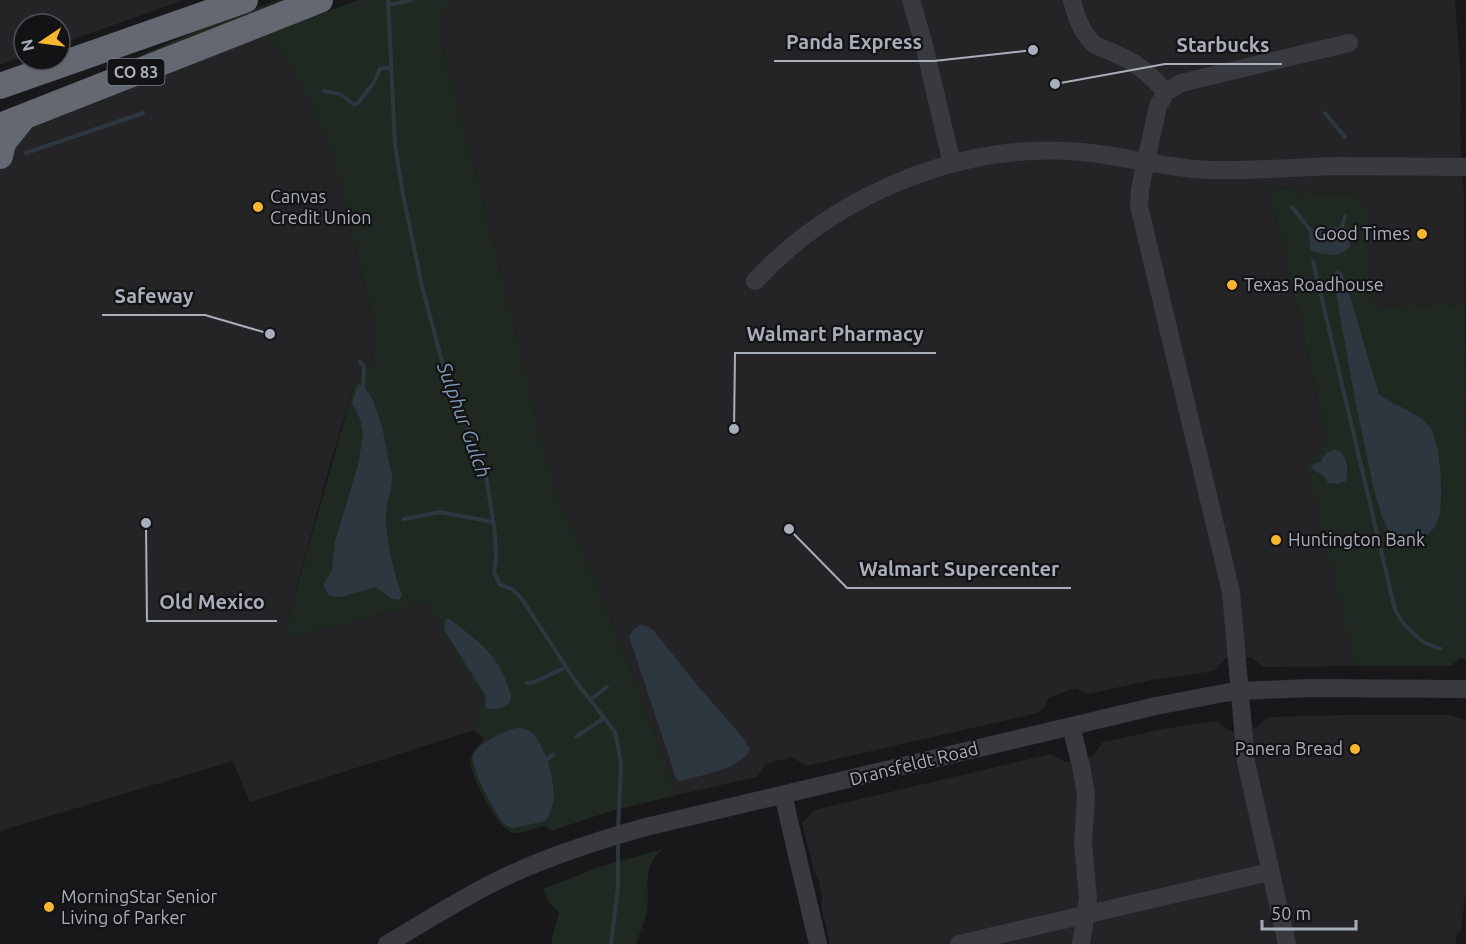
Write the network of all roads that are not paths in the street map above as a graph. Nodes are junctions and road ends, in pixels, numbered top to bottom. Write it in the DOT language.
graph roads {
  1 [pos="245,0"];
  2 [pos="321,0"];
  3 [pos="911,0"];
  4 [pos="1072,0"];
  5 [pos="130,40"];
  6 [pos="1349,43"];
  7 [pos="0,86"];
  8 [pos="1166,92"];
  9 [pos="8,117"];
  10 [pos="0,156"];
  11 [pos="1146,161"];
  12 [pos="952,164"];
  13 [pos="0,165"];
  14 [pos="1466,167"];
  15 [pos="0,175"];
  16 [pos="755,281"];
  17 [pos="1466,689"];
  18 [pos="1240,690"];
  19 [pos="1071,726"];
  20 [pos="783,795"];
  21 [pos="1270,872"];
  22 [pos="1086,914"];
  23 [pos="387,944"];
  24 [pos="818,944"];
  25 [pos="959,944"];
  26 [pos="1081,944"];
  27 [pos="1287,944"];
  1 -- 5 [label="highway, CO 83"];
  2 -- 9 [label="highway, CO 83"];
  3 -- 12 [label="street"];
  4 -- 8 [label="street"];
  5 -- 7 [label="highway, CO 83"];
  5 -- 9 [label="highway"];
  6 -- 8 [label="street"];
  8 -- 11 [label="street"];
  9 -- 10 [label="highway"];
  11 -- 12 [label="street"];
  11 -- 14 [label="street"];
  11 -- 18 [label="street"];
  12 -- 16 [label="street"];
  13 -- 15 [label="highway"];
  17 -- 18 [label="street, Dransfeldt Road"];
  18 -- 19 [label="street, Dransfeldt Road"];
  18 -- 21 [label="street"];
  19 -- 20 [label="street, Dransfeldt Road"];
  19 -- 22 [label="street"];
  20 -- 23 [label="street, Dransfeldt Road"];
  20 -- 24 [label="street"];
  21 -- 22 [label="street"];
  21 -- 27 [label="street"];
  22 -- 25 [label="street"];
  22 -- 26 [label="street"];
}
